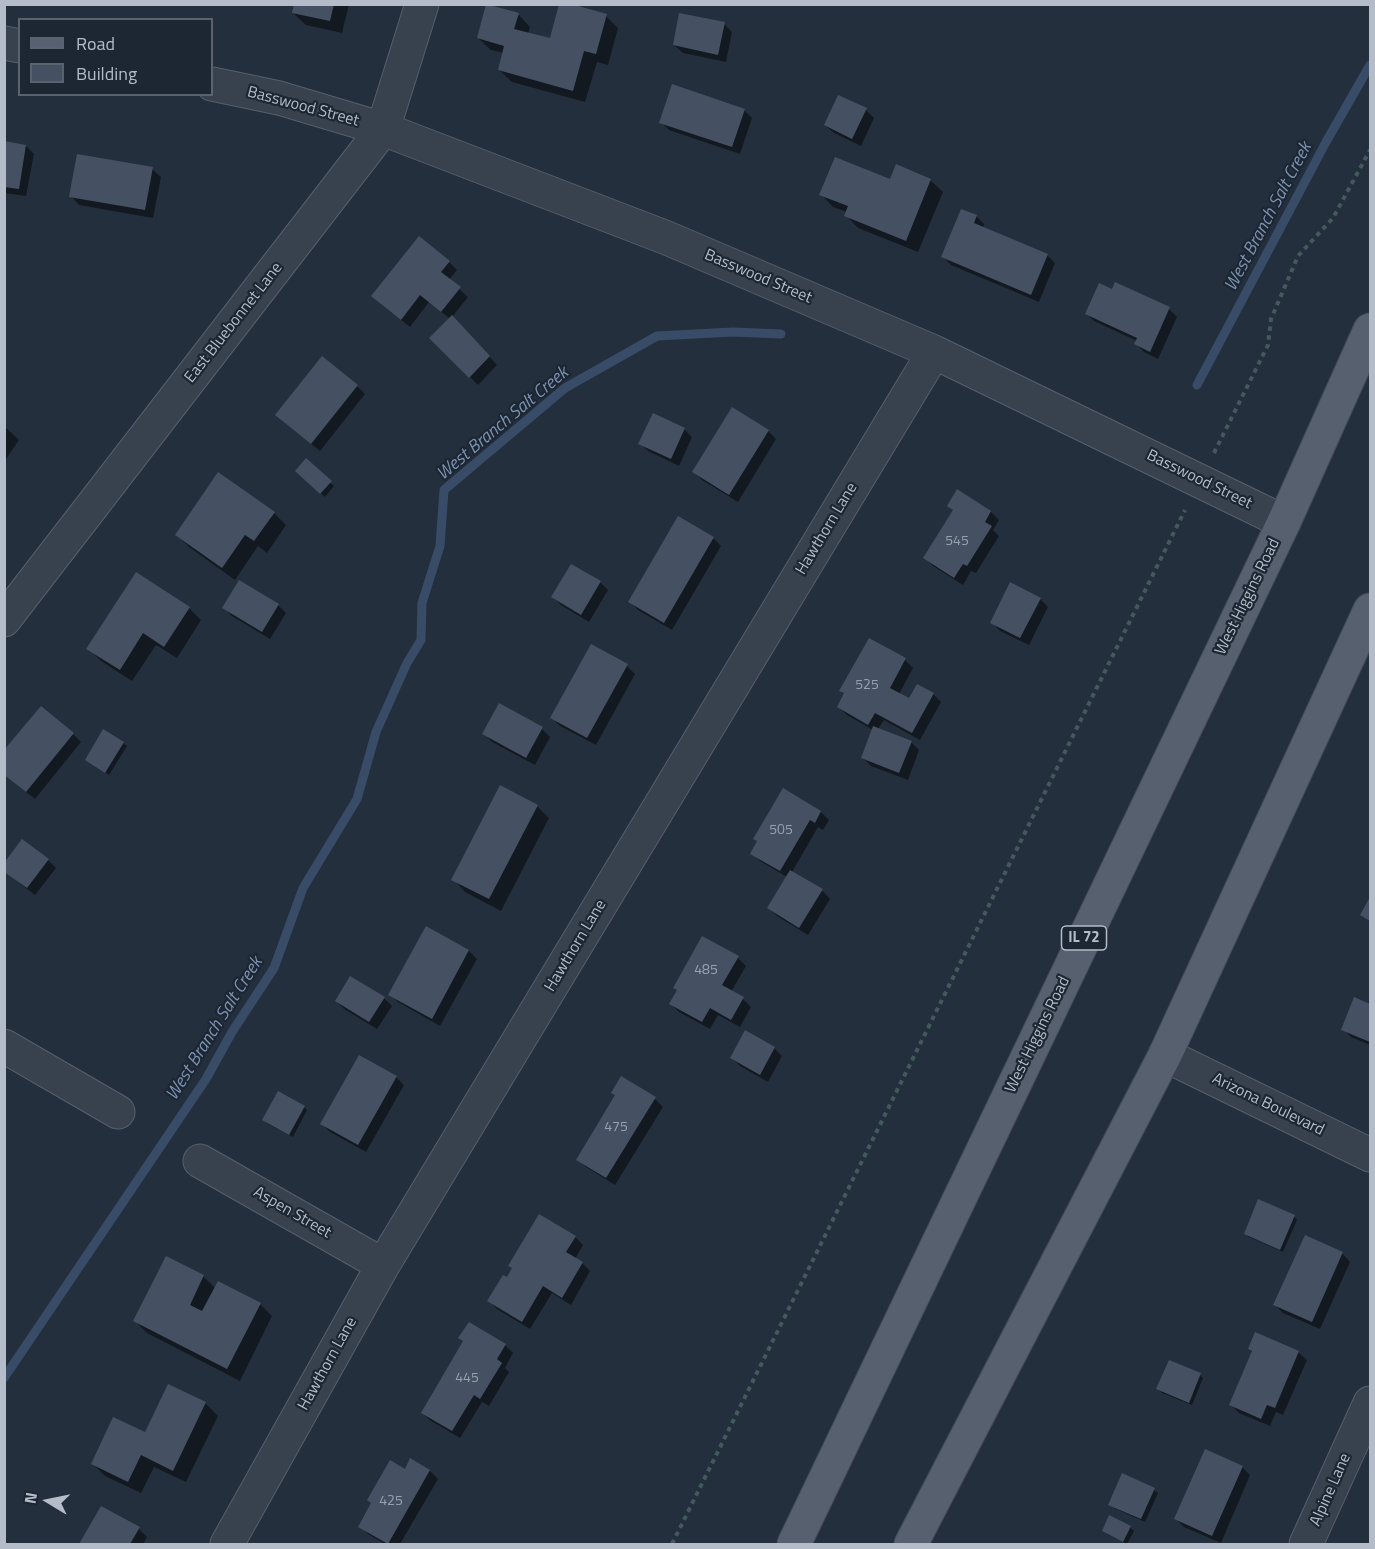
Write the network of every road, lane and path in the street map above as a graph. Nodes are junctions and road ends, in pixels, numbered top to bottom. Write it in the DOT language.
graph roads {
  1 [pos="422,4"];
  2 [pos="213,84"];
  3 [pos="383,129"];
  4 [pos="1371,150"];
  5 [pos="1371,330"];
  6 [pos="934,352"];
  7 [pos="1200,481"];
  8 [pos="1284,522"];
  9 [pos="1371,610"];
  10 [pos="4,620"];
  11 [pos="4,1046"];
  12 [pos="1165,1055"];
  13 [pos="118,1112"];
  14 [pos="1371,1155"];
  15 [pos="200,1161"];
  16 [pos="383,1265"];
  17 [pos="1371,1403"];
  18 [pos="226,1545"];
  19 [pos="672,1545"];
  20 [pos="794,1545"];
  21 [pos="911,1545"];
  22 [pos="1306,1545"];
  1 -- 3 [label="street, East Bluebonnet Lane"];
  2 -- 3 [label="street, Basswood Street"];
  3 -- 6 [label="street, Basswood Street"];
  3 -- 10 [label="street, East Bluebonnet Lane"];
  4 -- 7 [label="path"];
  5 -- 8 [label="main road, West Higgins Road / IL 72"];
  6 -- 7 [label="street, Basswood Street"];
  6 -- 16 [label="street, Hawthorn Lane"];
  7 -- 8 [label="street, Basswood Street"];
  7 -- 19 [label="path"];
  8 -- 20 [label="main road, West Higgins Road / IL 72"];
  9 -- 12 [label="main road"];
  11 -- 13 [label="street"];
  12 -- 14 [label="street, Arizona Boulevard"];
  12 -- 21 [label="main road"];
  15 -- 16 [label="street, Aspen Street"];
  16 -- 18 [label="street, Hawthorn Lane"];
  17 -- 22 [label="street, Alpine Lane"];
}
